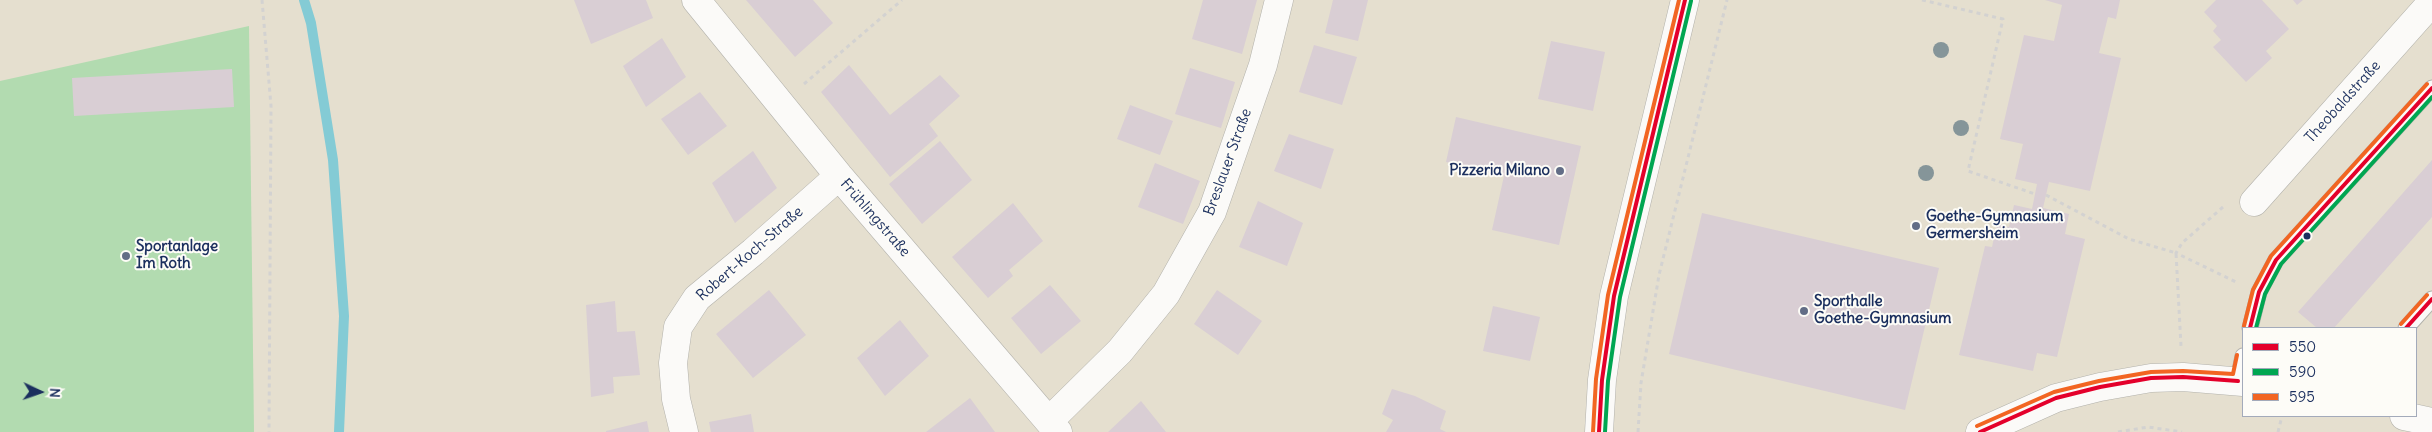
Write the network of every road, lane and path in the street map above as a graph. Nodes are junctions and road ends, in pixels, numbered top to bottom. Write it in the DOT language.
graph roads {
  1 [pos="262,0"];
  2 [pos="696,0"];
  3 [pos="902,0"];
  4 [pos="1279,0"];
  5 [pos="1685,0"];
  6 [pos="1727,0"];
  7 [pos="1922,0"];
  8 [pos="2432,2"];
  9 [pos="2432,88"];
  10 [pos="781,104"];
  11 [pos="839,176"];
  12 [pos="2035,194"];
  13 [pos="2046,196"];
  14 [pos="2254,202"];
  15 [pos="2176,253"];
  16 [pos="2259,292"];
  17 [pos="2432,299"];
  18 [pos="2250,327"];
  19 [pos="2407,327"];
  20 [pos="2242,373"];
  21 [pos="2183,377"];
  22 [pos="2282,417"];
  23 [pos="2403,417"];
  24 [pos="2408,417"];
  25 [pos="2432,422"];
  26 [pos="1054,426"];
  27 [pos="269,432"];
  28 [pos="684,432"];
  29 [pos="1599,432"];
  30 [pos="1638,432"];
  31 [pos="1980,432"];
  32 [pos="2118,432"];
  33 [pos="2182,432"];
  34 [pos="2278,432"];
  35 [pos="2400,432"];
  1 -- 27 [label="path"];
  2 -- 10 [label="street, Frühlingstraße"];
  3 -- 10 [label="path"];
  4 -- 26 [label="street, Breslauer Straße"];
  5 -- 29 [label="street"];
  6 -- 30 [label="path"];
  7 -- 12 [label="path"];
  8 -- 14 [label="street, Theobaldstraße"];
  9 -- 16 [label="lane"];
  10 -- 11 [label="street, Frühlingstraße"];
  11 -- 26 [label="street, Frühlingstraße"];
  11 -- 28 [label="street, Robert-Koch-Straße"];
  13 -- 15 [label="path"];
  14 -- 15 [label="path"];
  15 -- 16 [label="path"];
  15 -- 21 [label="path"];
  16 -- 18 [label="lane"];
  17 -- 19 [label="lane"];
  20 -- 21 [label="street"];
  21 -- 31 [label="street"];
  22 -- 34 [label="path"];
  23 -- 35 [label="lane"];
  24 -- 25 [label="street"];
  32 -- 33 [label="path"];
}
